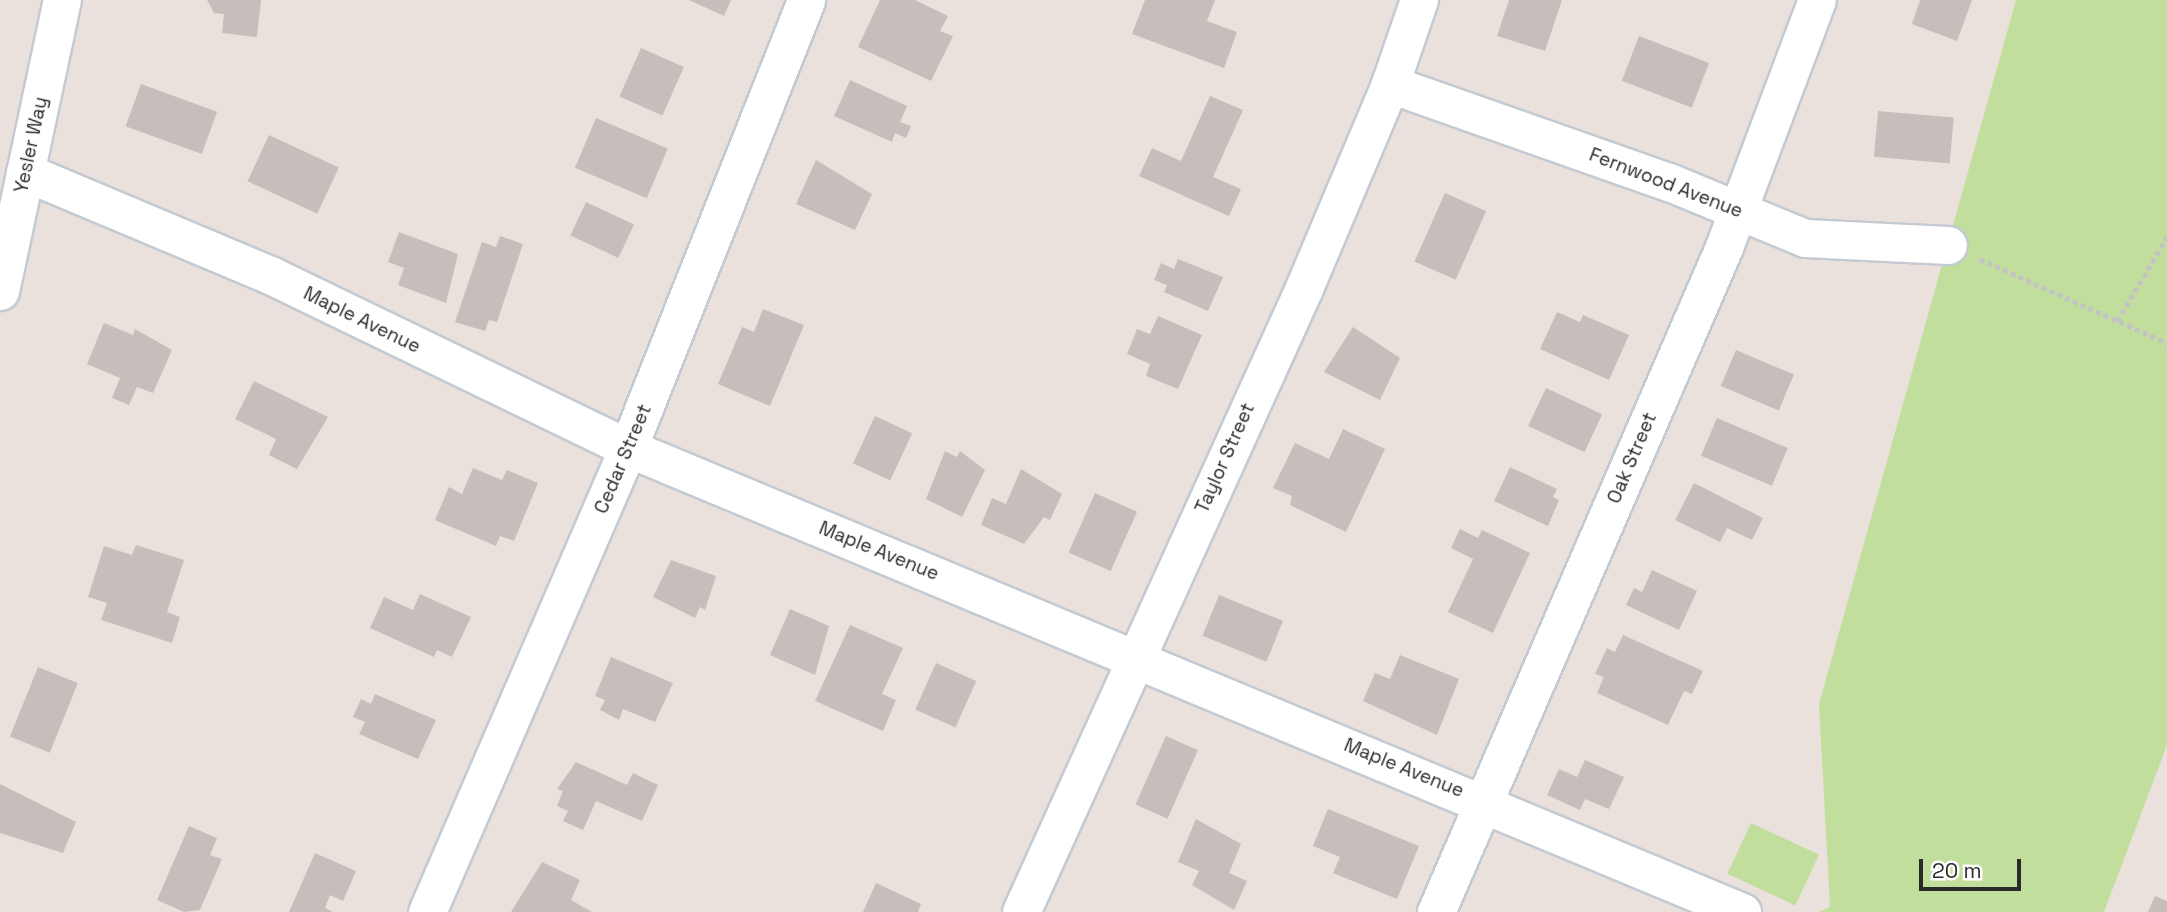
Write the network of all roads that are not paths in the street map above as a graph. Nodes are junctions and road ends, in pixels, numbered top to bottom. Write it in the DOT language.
graph roads {
  1 [pos="62,0"];
  2 [pos="806,0"];
  3 [pos="1419,0"];
  4 [pos="1817,0"];
  5 [pos="1391,84"];
  6 [pos="26,172"];
  7 [pos="1738,210"];
  8 [pos="1948,244"];
  9 [pos="0,291"];
  10 [pos="628,448"];
  11 [pos="1136,657"];
  12 [pos="1484,801"];
  13 [pos="427,912"];
  14 [pos="1021,912"];
  15 [pos="1436,912"];
  16 [pos="1742,912"];
  1 -- 6 [label="street, Yesler Way"];
  2 -- 10 [label="street, Cedar Street"];
  3 -- 5 [label="street, Taylor Street"];
  4 -- 7 [label="street, Oak Street"];
  5 -- 7 [label="street, Fernwood Avenue"];
  5 -- 11 [label="street, Taylor Street"];
  6 -- 9 [label="street, Yesler Way"];
  6 -- 10 [label="street, Maple Avenue"];
  7 -- 8 [label="street, Fernwood Avenue"];
  7 -- 12 [label="street, Oak Street"];
  10 -- 11 [label="street, Maple Avenue"];
  10 -- 13 [label="street, Cedar Street"];
  11 -- 12 [label="street, Maple Avenue"];
  11 -- 14 [label="street, Taylor Street"];
  12 -- 15 [label="street, Oak Street"];
  12 -- 16 [label="street, Maple Avenue"];
}
